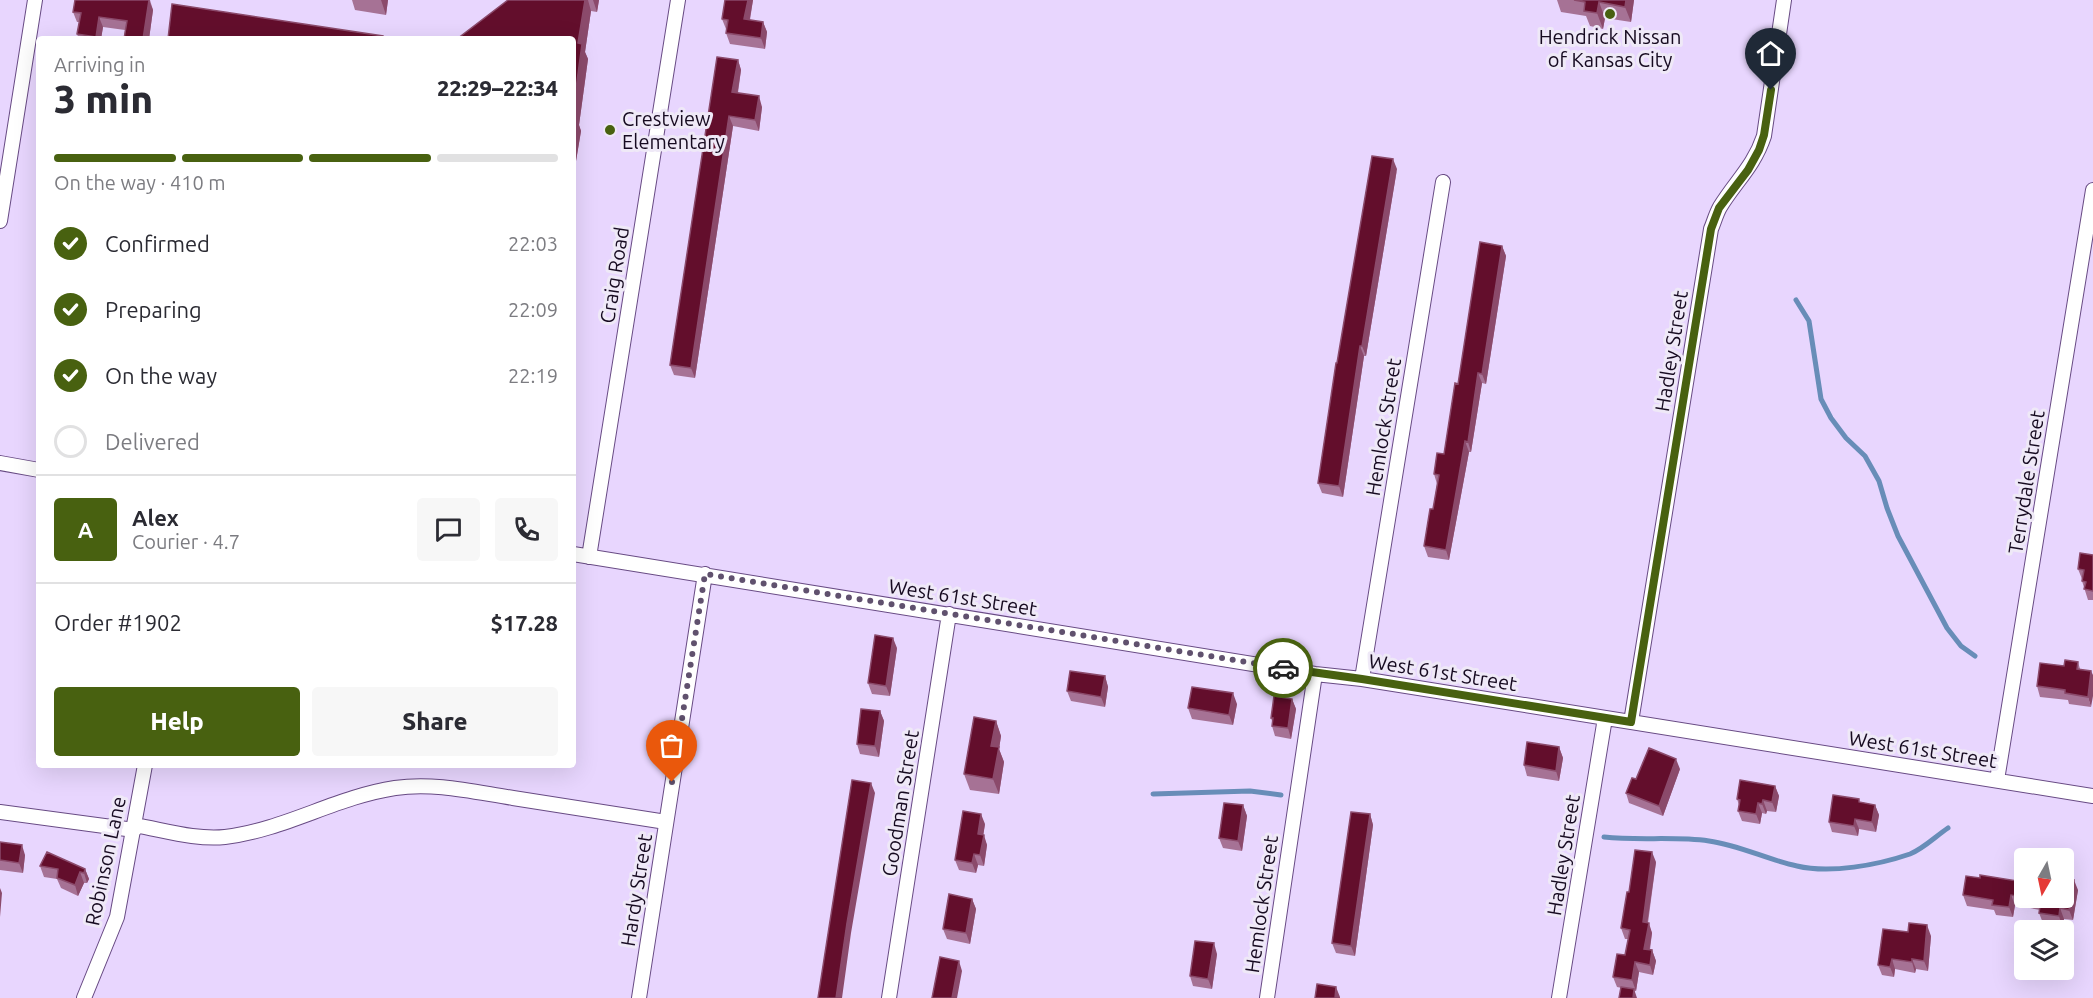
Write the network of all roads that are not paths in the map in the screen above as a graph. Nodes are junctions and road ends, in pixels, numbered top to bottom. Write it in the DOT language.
graph roads {
  1 [pos="35,0"];
  2 [pos="678,0"];
  3 [pos="1784,0"];
  4 [pos="32,67"];
  5 [pos="1443,182"];
  6 [pos="2093,190"];
  7 [pos="0,221"];
  8 [pos="0,463"];
  9 [pos="36,469"];
  10 [pos="576,555"];
  11 [pos="589,557"];
  12 [pos="705,574"];
  13 [pos="950,614"];
  14 [pos="1315,674"];
  15 [pos="1362,679"];
  16 [pos="1605,718"];
  17 [pos="1631,722"];
  18 [pos="144,768"];
  19 [pos="1997,780"];
  20 [pos="2093,796"];
  21 [pos="0,812"];
  22 [pos="666,822"];
  23 [pos="134,828"];
  24 [pos="84,998"];
  25 [pos="639,998"];
  26 [pos="889,998"];
  27 [pos="1268,998"];
  28 [pos="1559,998"];
  1 -- 4 [label="street"];
  2 -- 11 [label="street, Craig Road"];
  3 -- 17 [label="street, Hadley Street"];
  4 -- 7 [label="street"];
  5 -- 15 [label="street, Hemlock Street"];
  6 -- 19 [label="street, Terrydale Street"];
  8 -- 9 [label="street"];
  10 -- 11 [label="street, West 61st Street"];
  11 -- 12 [label="street, West 61st Street"];
  12 -- 13 [label="street, West 61st Street"];
  12 -- 22 [label="street, Hardy Street"];
  13 -- 14 [label="street, West 61st Street"];
  13 -- 26 [label="street, Goodman Street"];
  14 -- 15 [label="street, West 61st Street"];
  14 -- 27 [label="street, Hemlock Street"];
  15 -- 16 [label="street, West 61st Street"];
  16 -- 17 [label="street, West 61st Street"];
  16 -- 28 [label="street, Hadley Street"];
  17 -- 19 [label="street, West 61st Street"];
  18 -- 23 [label="street, Robinson Lane"];
  19 -- 20 [label="street, West 61st Street"];
  21 -- 23 [label="street"];
  22 -- 23 [label="street"];
  22 -- 25 [label="street, Hardy Street"];
  23 -- 24 [label="street, Robinson Lane"];
}
